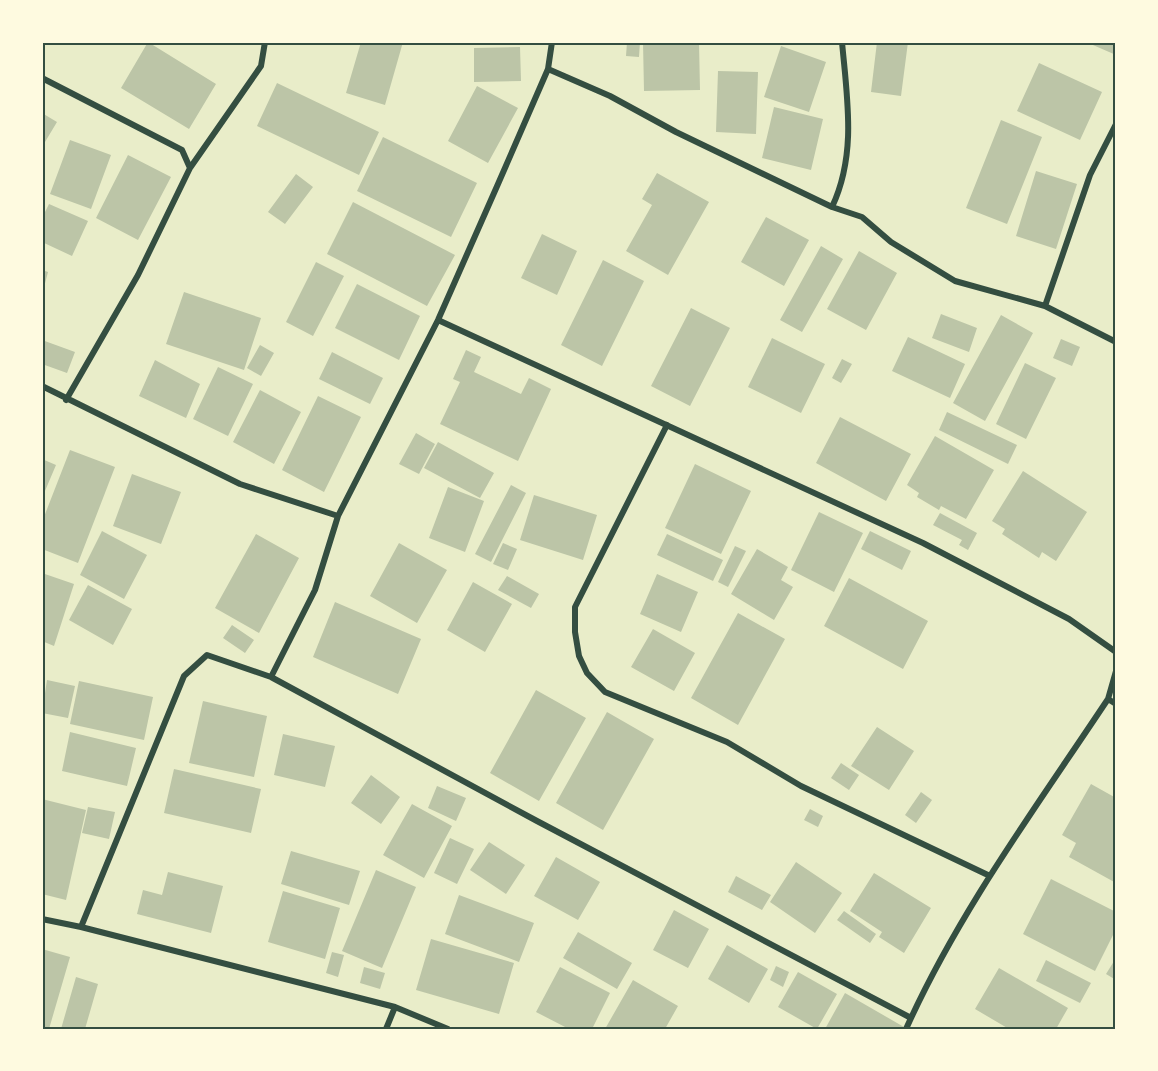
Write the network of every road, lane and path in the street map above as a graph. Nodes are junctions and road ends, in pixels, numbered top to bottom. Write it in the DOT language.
graph roads {
  1 [pos="265,42"];
  2 [pos="552,42"];
  3 [pos="842,42"];
  4 [pos="548,69"];
  5 [pos="42,78"];
  6 [pos="1116,124"];
  7 [pos="190,168"];
  8 [pos="832,207"];
  9 [pos="1045,306"];
  10 [pos="438,321"];
  11 [pos="1116,342"];
  12 [pos="42,386"];
  13 [pos="66,400"];
  14 [pos="667,425"];
  15 [pos="338,516"];
  16 [pos="1116,652"];
  17 [pos="1116,671"];
  18 [pos="271,677"];
  19 [pos="1108,699"];
  20 [pos="1116,704"];
  21 [pos="990,876"];
  22 [pos="42,919"];
  23 [pos="81,927"];
  24 [pos="395,1007"];
  25 [pos="911,1018"];
  26 [pos="386,1029"];
  27 [pos="448,1029"];
  28 [pos="906,1029"];
  1 -- 7 [label="street"];
  2 -- 4 [label="street"];
  3 -- 8 [label="street"];
  4 -- 8 [label="street"];
  4 -- 10 [label="street"];
  5 -- 7 [label="street"];
  6 -- 9 [label="street"];
  7 -- 13 [label="street"];
  8 -- 9 [label="street"];
  9 -- 11 [label="street"];
  10 -- 14 [label="street"];
  10 -- 15 [label="street"];
  12 -- 13 [label="street"];
  13 -- 15 [label="street"];
  14 -- 16 [label="street"];
  14 -- 21 [label="street"];
  15 -- 18 [label="street"];
  17 -- 19 [label="street"];
  18 -- 23 [label="street"];
  18 -- 25 [label="street"];
  19 -- 20 [label="street"];
  19 -- 21 [label="street"];
  21 -- 25 [label="street"];
  22 -- 23 [label="street"];
  23 -- 24 [label="street"];
  24 -- 26 [label="street"];
  24 -- 27 [label="street"];
  25 -- 28 [label="street"];
}
